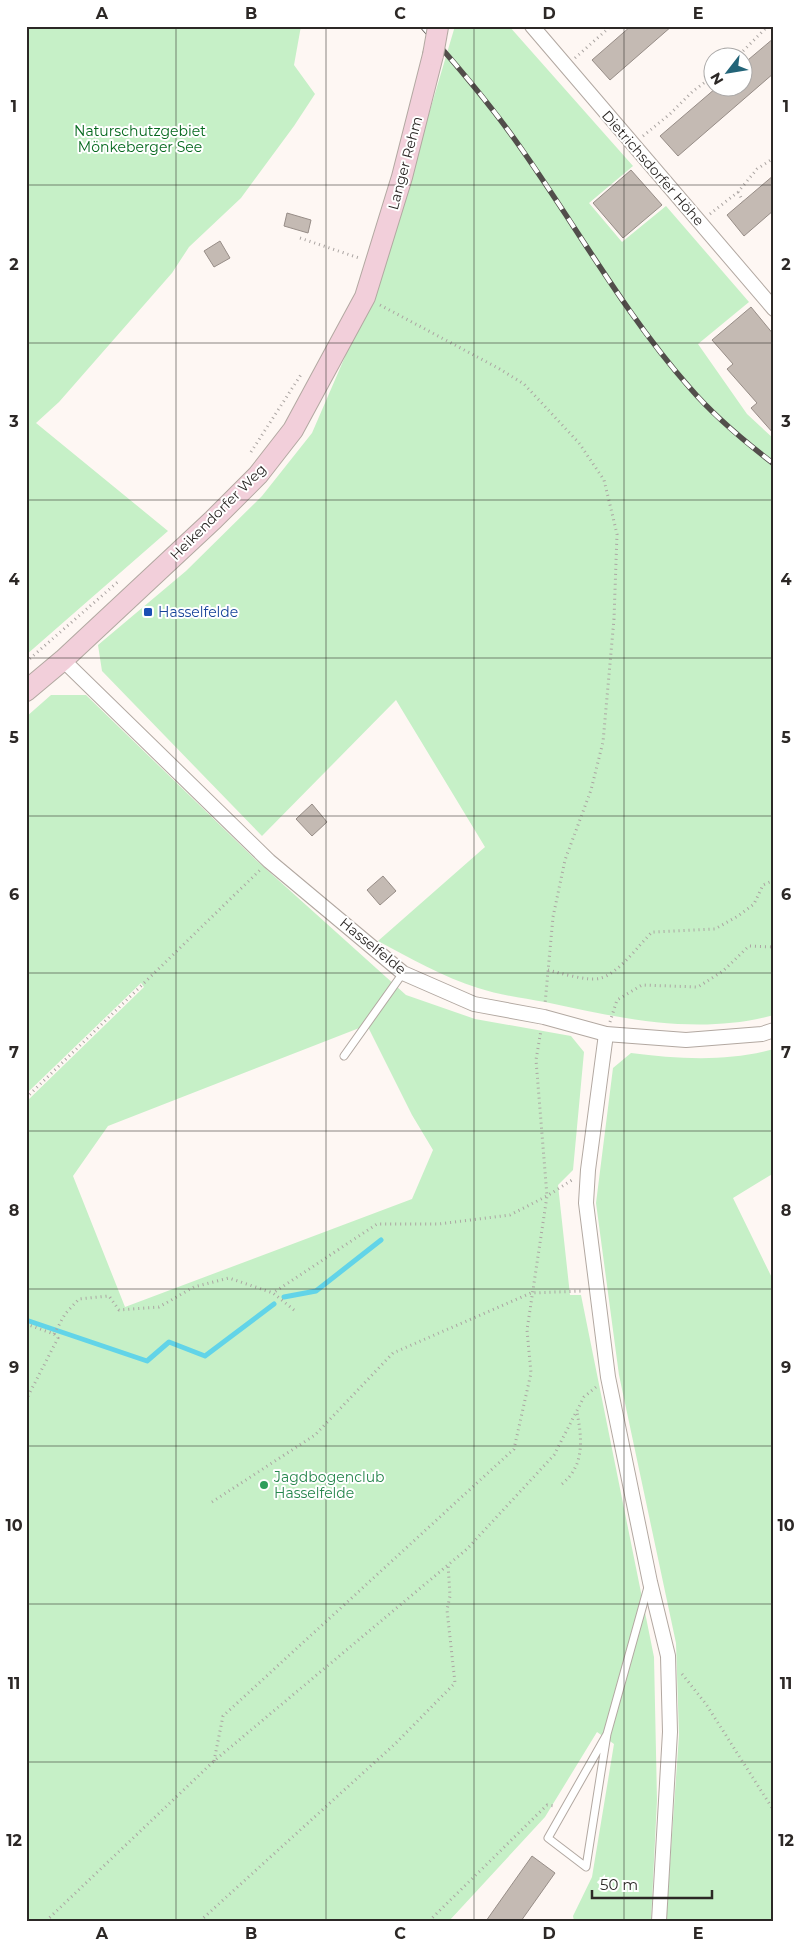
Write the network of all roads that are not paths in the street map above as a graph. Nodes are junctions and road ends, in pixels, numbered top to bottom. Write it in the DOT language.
graph roads {
  1 [pos="532,26"];
  2 [pos="438,27"];
  3 [pos="365,297"];
  4 [pos="774,309"];
  5 [pos="63,660"];
  6 [pos="26,691"];
  7 [pos="403,973"];
  8 [pos="774,1030"];
  9 [pos="606,1034"];
  10 [pos="344,1056"];
  11 [pos="650,1582"];
  12 [pos="607,1734"];
  13 [pos="659,1921"];
  1 -- 4 [label="street, Dietrichsdorfer Höhe"];
  2 -- 3 [label="street, Langer Rehm, bridge"];
  3 -- 5 [label="street, Heikendorfer Weg"];
  5 -- 6 [label="street, Heikendorfer Weg"];
  5 -- 7 [label="street, Hasselfelde"];
  7 -- 9 [label="street, Hasselfelde"];
  7 -- 10 [label="lane"];
  8 -- 9 [label="street, Hasselfelde"];
  9 -- 11 [label="street"];
  11 -- 12 [label="lane"];
  11 -- 13 [label="street"];
  12 -- 12 [label="lane"];
}
